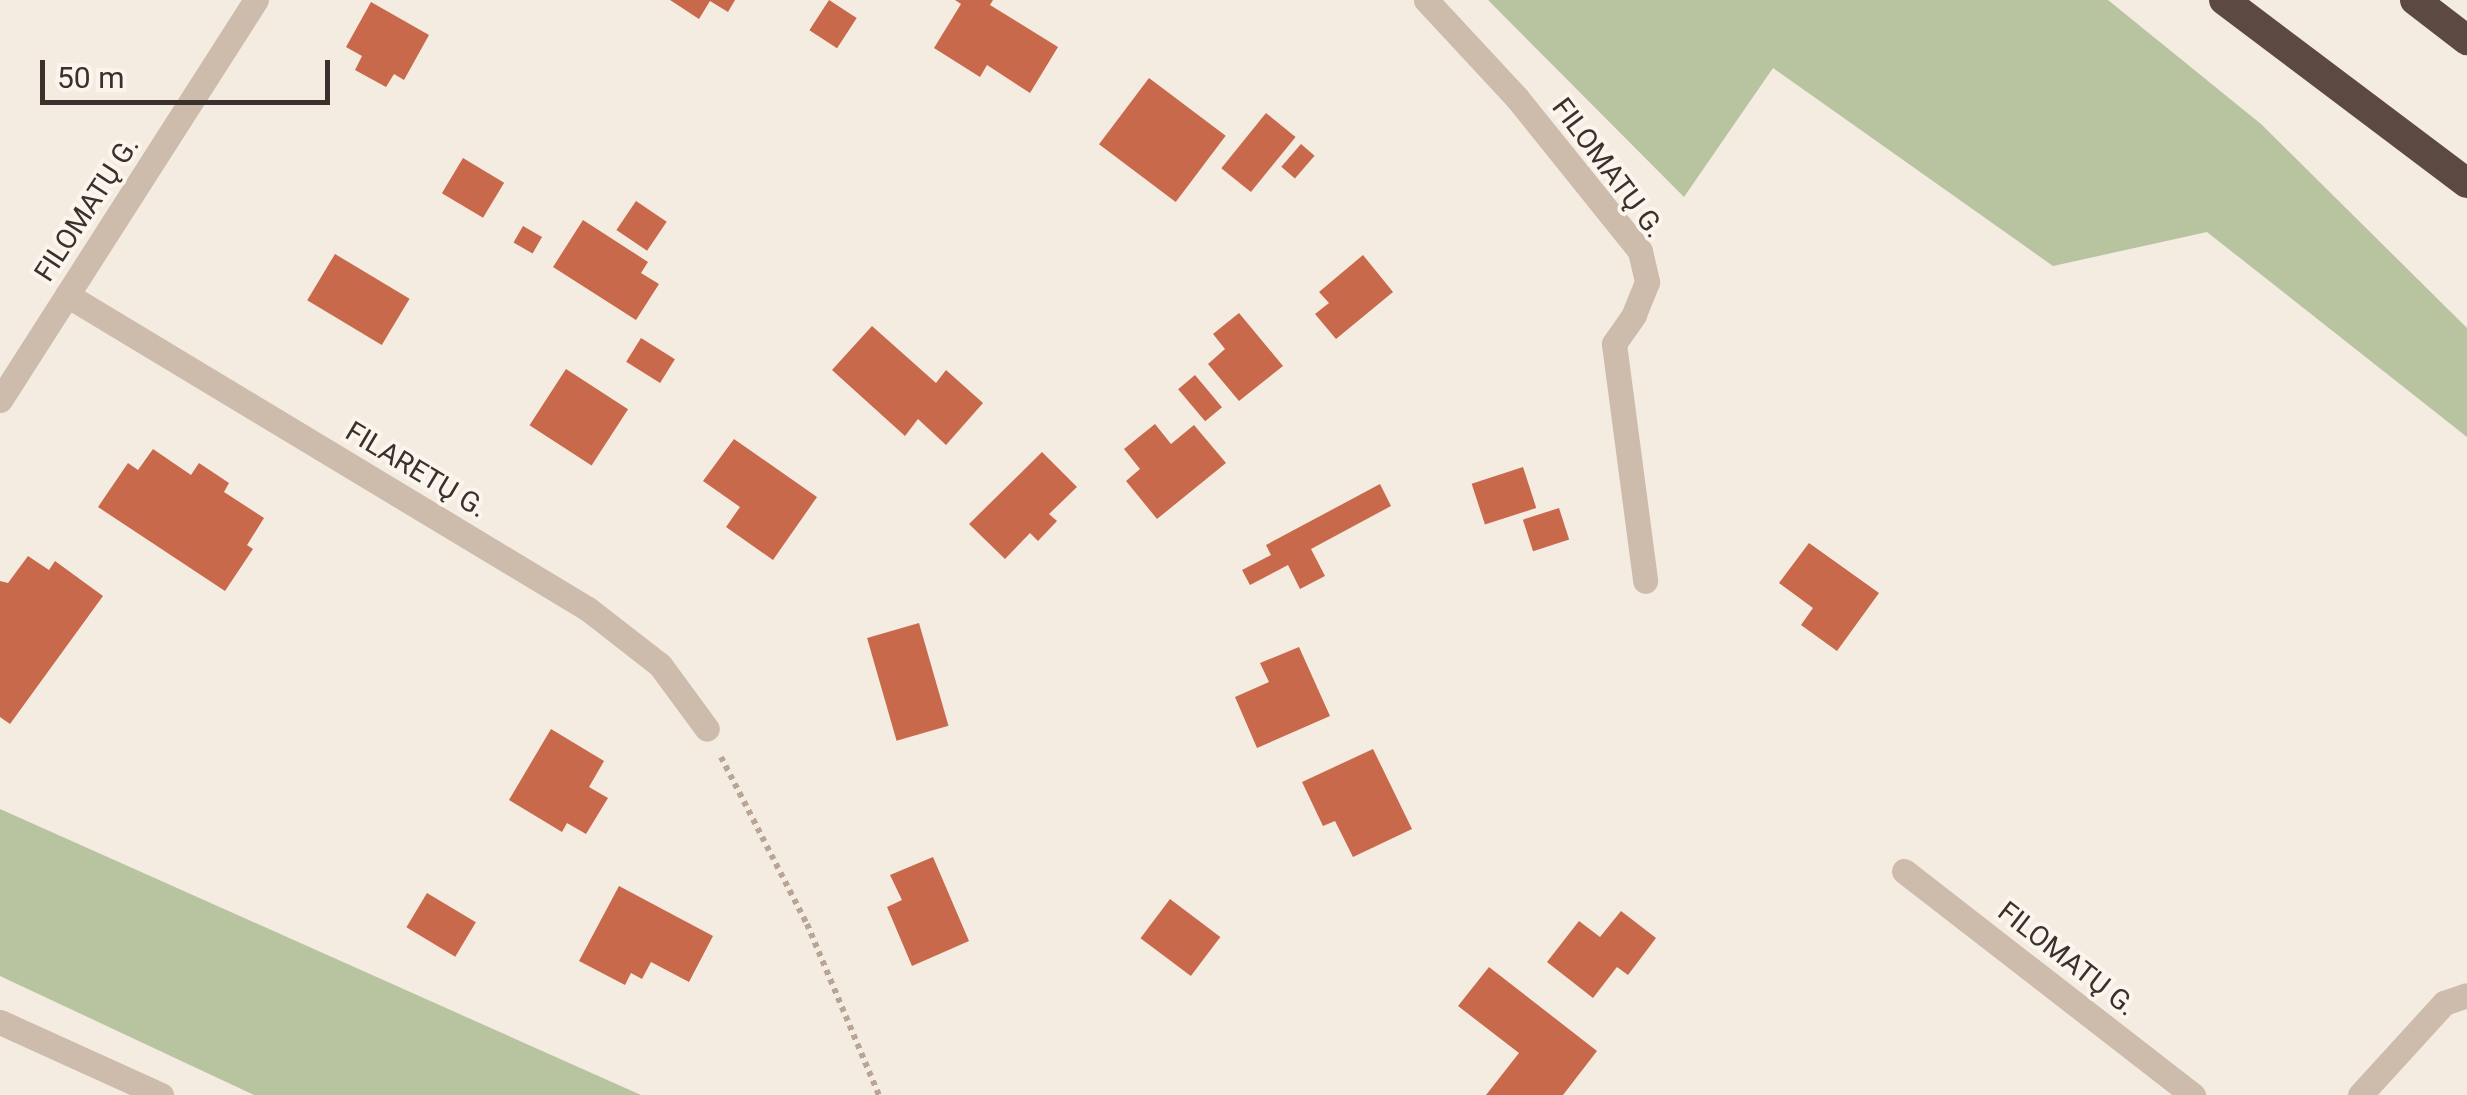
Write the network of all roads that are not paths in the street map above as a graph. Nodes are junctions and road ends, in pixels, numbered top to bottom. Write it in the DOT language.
graph roads {
  1 [pos="256,0"];
  2 [pos="1426,0"];
  3 [pos="2224,0"];
  4 [pos="2415,0"];
  5 [pos="2467,40"];
  6 [pos="2467,183"];
  7 [pos="67,296"];
  8 [pos="0,400"];
  9 [pos="1645,581"];
  10 [pos="707,729"];
  11 [pos="1904,872"];
  12 [pos="2467,995"];
  13 [pos="0,1022"];
  14 [pos="161,1095"];
  15 [pos="2193,1095"];
  16 [pos="2360,1095"];
  1 -- 7 [label="street, FILOMATŲ G."];
  2 -- 9 [label="street, FILOMATŲ G."];
  3 -- 6 [label="highway"];
  4 -- 5 [label="highway"];
  7 -- 8 [label="street, FILOMATŲ G."];
  7 -- 10 [label="street, FILARETŲ G."];
  11 -- 15 [label="street, FILOMATŲ G."];
  12 -- 16 [label="street"];
  13 -- 14 [label="street"];
}
